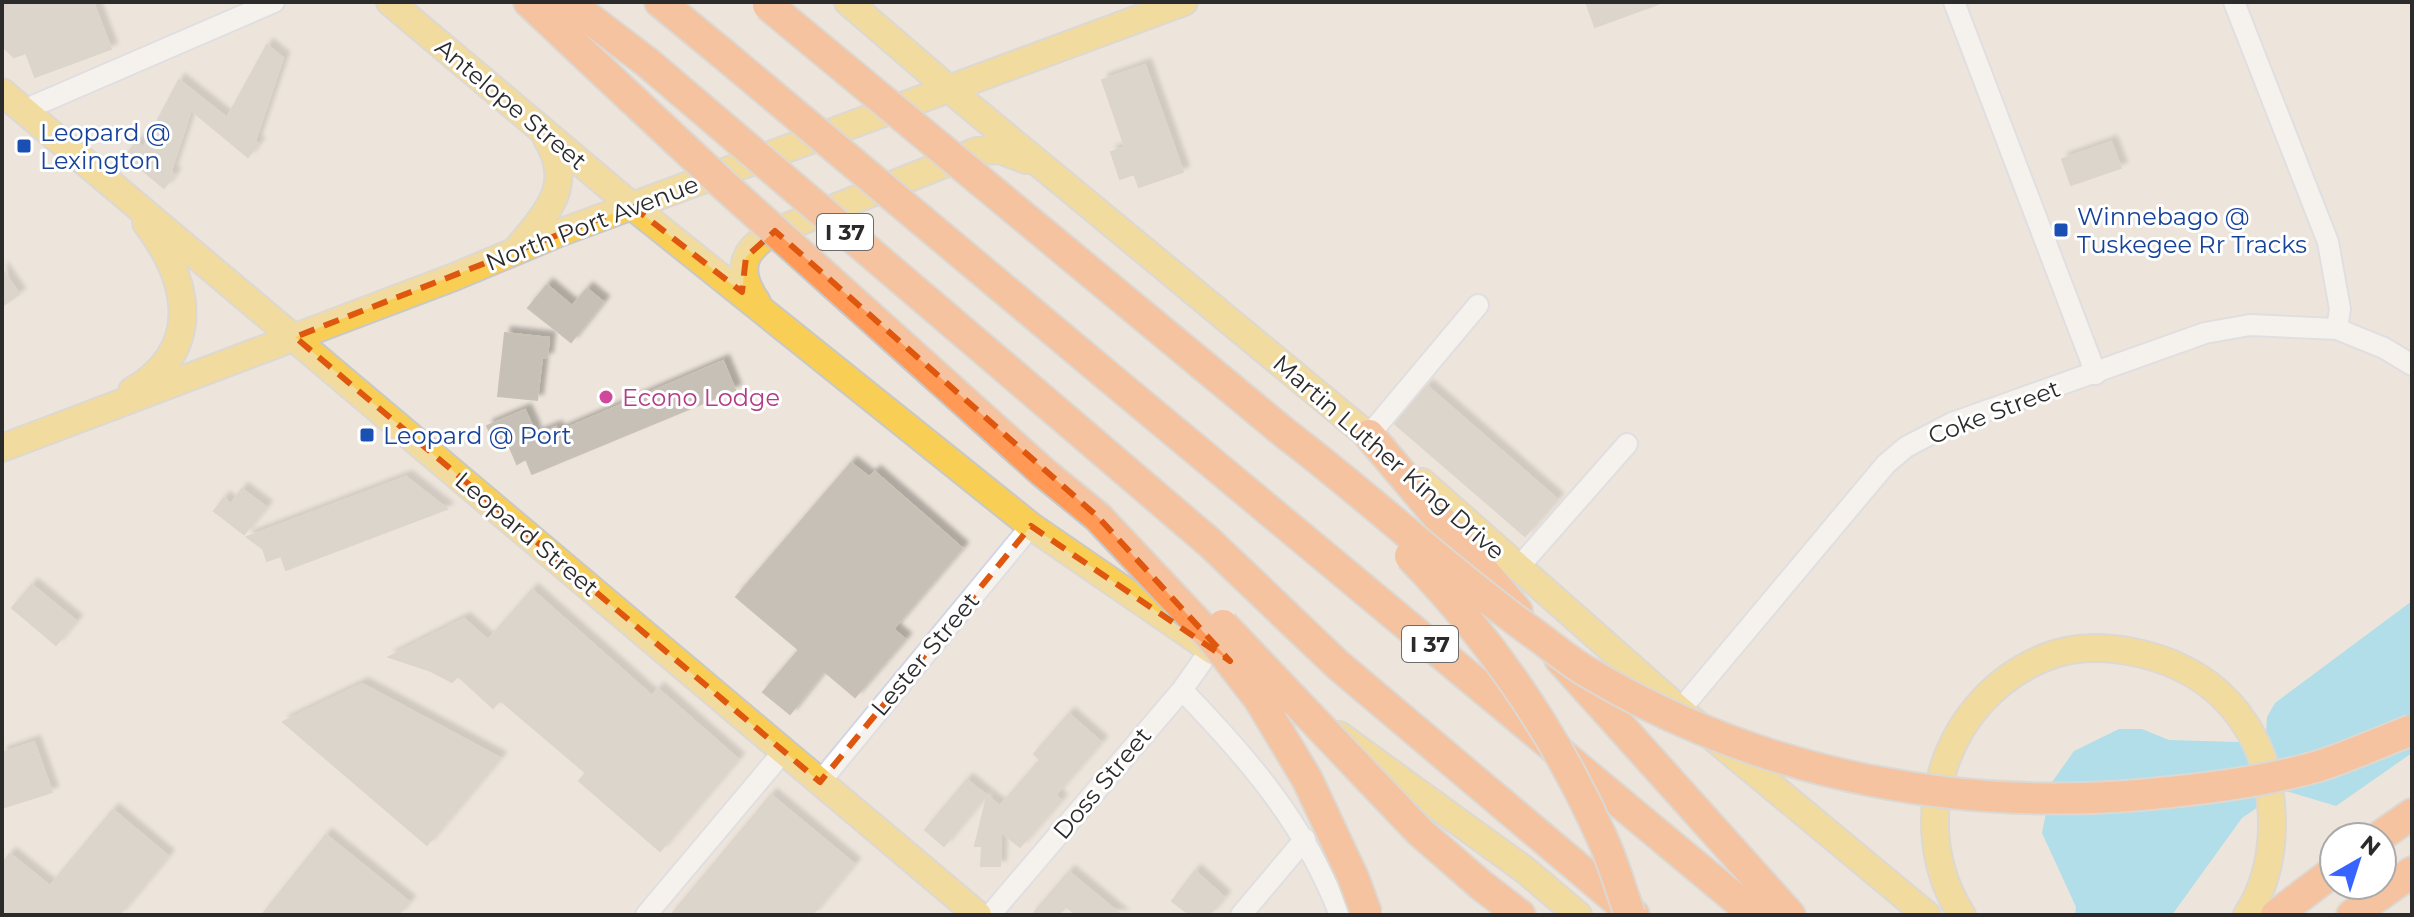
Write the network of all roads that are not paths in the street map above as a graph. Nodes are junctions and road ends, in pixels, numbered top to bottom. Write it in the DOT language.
graph roads {
  1 [pos="274,2"];
  2 [pos="390,2"];
  3 [pos="529,2"];
  4 [pos="568,2"];
  5 [pos="660,2"];
  6 [pos="848,2"];
  7 [pos="1184,2"];
  8 [pos="1954,2"];
  9 [pos="2234,2"];
  10 [pos="766,3"];
  11 [pos="949,89"];
  12 [pos="2,92"];
  13 [pos="24,110"];
  14 [pos="539,127"];
  15 [pos="85,161"];
  16 [pos="1054,175"];
  17 [pos="632,206"];
  18 [pos="517,249"];
  19 [pos="1478,305"];
  20 [pos="762,309"];
  21 [pos="2337,329"];
  22 [pos="295,337"];
  23 [pos="2412,365"];
  24 [pos="2096,374"];
  25 [pos="96,412"];
  26 [pos="1286,434"];
  27 [pos="1369,435"];
  28 [pos="1627,444"];
  29 [pos="2,448"];
  30 [pos="1098,517"];
  31 [pos="1031,526"];
  32 [pos="1518,568"];
  33 [pos="1211,649"];
  34 [pos="1182,690"];
  35 [pos="1680,710"];
  36 [pos="2412,730"];
  37 [pos="783,752"];
  38 [pos="820,782"];
  39 [pos="1305,839"];
  40 [pos="2412,872"];
  41 [pos="2318,883"];
  42 [pos="1772,909"];
  43 [pos="646,915"];
  44 [pos="978,915"];
  45 [pos="990,915"];
  46 [pos="1241,915"];
  47 [pos="1340,915"];
  48 [pos="1367,915"];
  49 [pos="1520,915"];
  50 [pos="1578,915"];
  51 [pos="1632,915"];
  52 [pos="1927,915"];
  53 [pos="1962,915"];
  54 [pos="2247,915"];
  55 [pos="2276,915"];
  56 [pos="2352,915"];
  1 -- 13 [label="street"];
  2 -- 14 [label="main road, Antelope Street"];
  3 -- 30 [label="highway, bridge"];
  4 -- 51 [label="highway, I 37, bridge"];
  5 -- 42 [label="highway, I 37, bridge"];
  6 -- 11 [label="main road, Martin Luther King Drive"];
  7 -- 11 [label="main road, North Port Avenue"];
  8 -- 24 [label="street"];
  9 -- 21 [label="street"];
  10 -- 26 [label="highway, bridge"];
  11 -- 16 [label="main road, Martin Luther King Drive"];
  11 -- 17 [label="main road, North Port Avenue"];
  12 -- 13 [label="main road, Leopard Street"];
  13 -- 15 [label="main road, Leopard Street"];
  14 -- 17 [label="main road, Antelope Street"];
  14 -- 18 [label="main road"];
  15 -- 22 [label="main road, Leopard Street"];
  15 -- 25 [label="main road"];
  16 -- 20 [label="main road"];
  16 -- 27 [label="main road, Martin Luther King Drive"];
  17 -- 18 [label="main road, North Port Avenue"];
  17 -- 20 [label="main road, Antelope Street"];
  18 -- 22 [label="main road, North Port Avenue"];
  19 -- 27 [label="street"];
  20 -- 31 [label="main road, Antelope Street"];
  21 -- 23 [label="street, Coke Street"];
  21 -- 24 [label="street, Coke Street"];
  22 -- 25 [label="main road, North Port Avenue"];
  22 -- 37 [label="main road, Leopard Street"];
  24 -- 35 [label="street, Coke Street"];
  25 -- 29 [label="main road, North Port Avenue"];
  26 -- 36 [label="highway, bridge"];
  26 -- 51 [label="highway, bridge"];
  27 -- 32 [label="main road, Martin Luther King Drive"];
  27 -- 42 [label="highway"];
  28 -- 32 [label="street"];
  30 -- 48 [label="highway, bridge"];
  30 -- 49 [label="highway, bridge"];
  31 -- 33 [label="main road, Antelope Street"];
  31 -- 38 [label="street, Lester Street"];
  32 -- 35 [label="main road, Martin Luther King Drive"];
  33 -- 34 [label="street, Doss Street"];
  33 -- 50 [label="main road, Antelope Street"];
  34 -- 39 [label="street"];
  34 -- 45 [label="street, Doss Street"];
  35 -- 52 [label="main road, Martin Luther King Drive"];
  37 -- 38 [label="main road, Leopard Street"];
  37 -- 43 [label="street"];
  38 -- 44 [label="main road, Leopard Street"];
  39 -- 46 [label="street"];
  39 -- 47 [label="street"];
  40 -- 56 [label="highway"];
  41 -- 55 [label="highway"];
  53 -- 54 [label="main road, bridge"];
}
